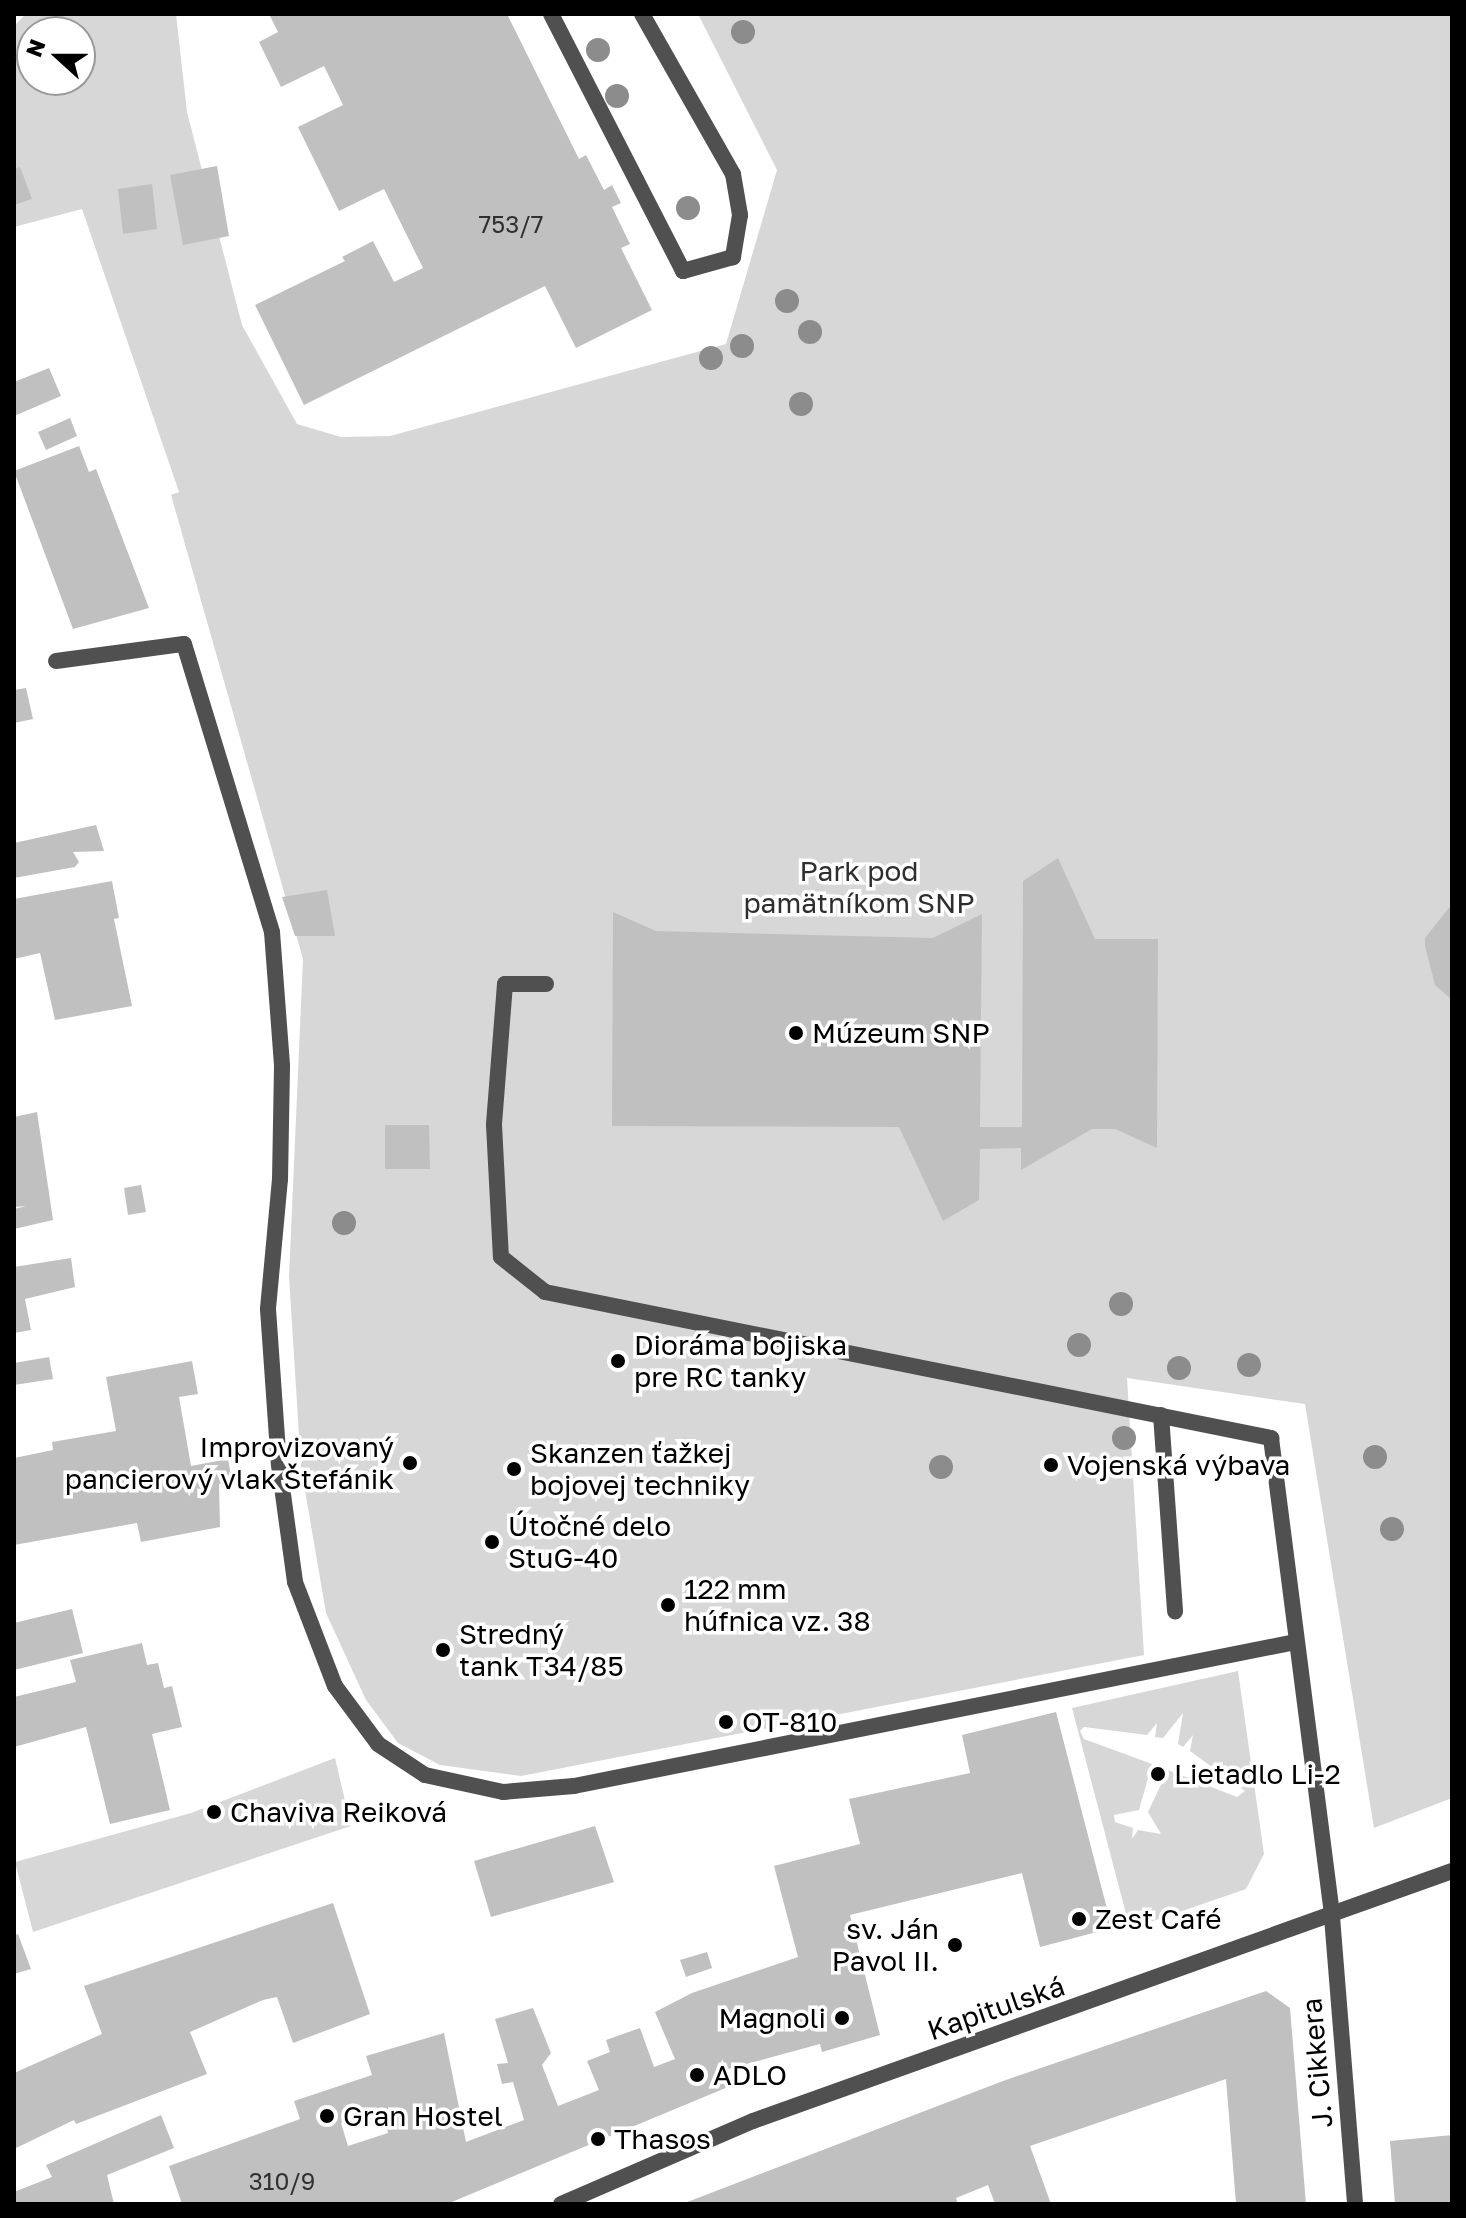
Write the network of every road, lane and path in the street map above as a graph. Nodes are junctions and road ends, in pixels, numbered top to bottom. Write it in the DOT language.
graph roads {
  1 [pos="551,14"];
  2 [pos="642,14"];
  3 [pos="56,661"];
  4 [pos="546,984"];
  5 [pos="1161,1415"];
  6 [pos="1175,1612"];
  7 [pos="1295,1642"];
  8 [pos="1452,1871"];
  9 [pos="1332,1917"];
  10 [pos="561,2204"];
  11 [pos="1355,2204"];
  1 -- 2 [label="street"];
  3 -- 7 [label="street"];
  4 -- 5 [label="street"];
  5 -- 6 [label="street"];
  5 -- 7 [label="street, J. Cikkera"];
  7 -- 9 [label="street, J. Cikkera"];
  8 -- 9 [label="street, Kapitulská"];
  9 -- 10 [label="street, Kapitulská"];
  9 -- 11 [label="street, J. Cikkera"];
}
